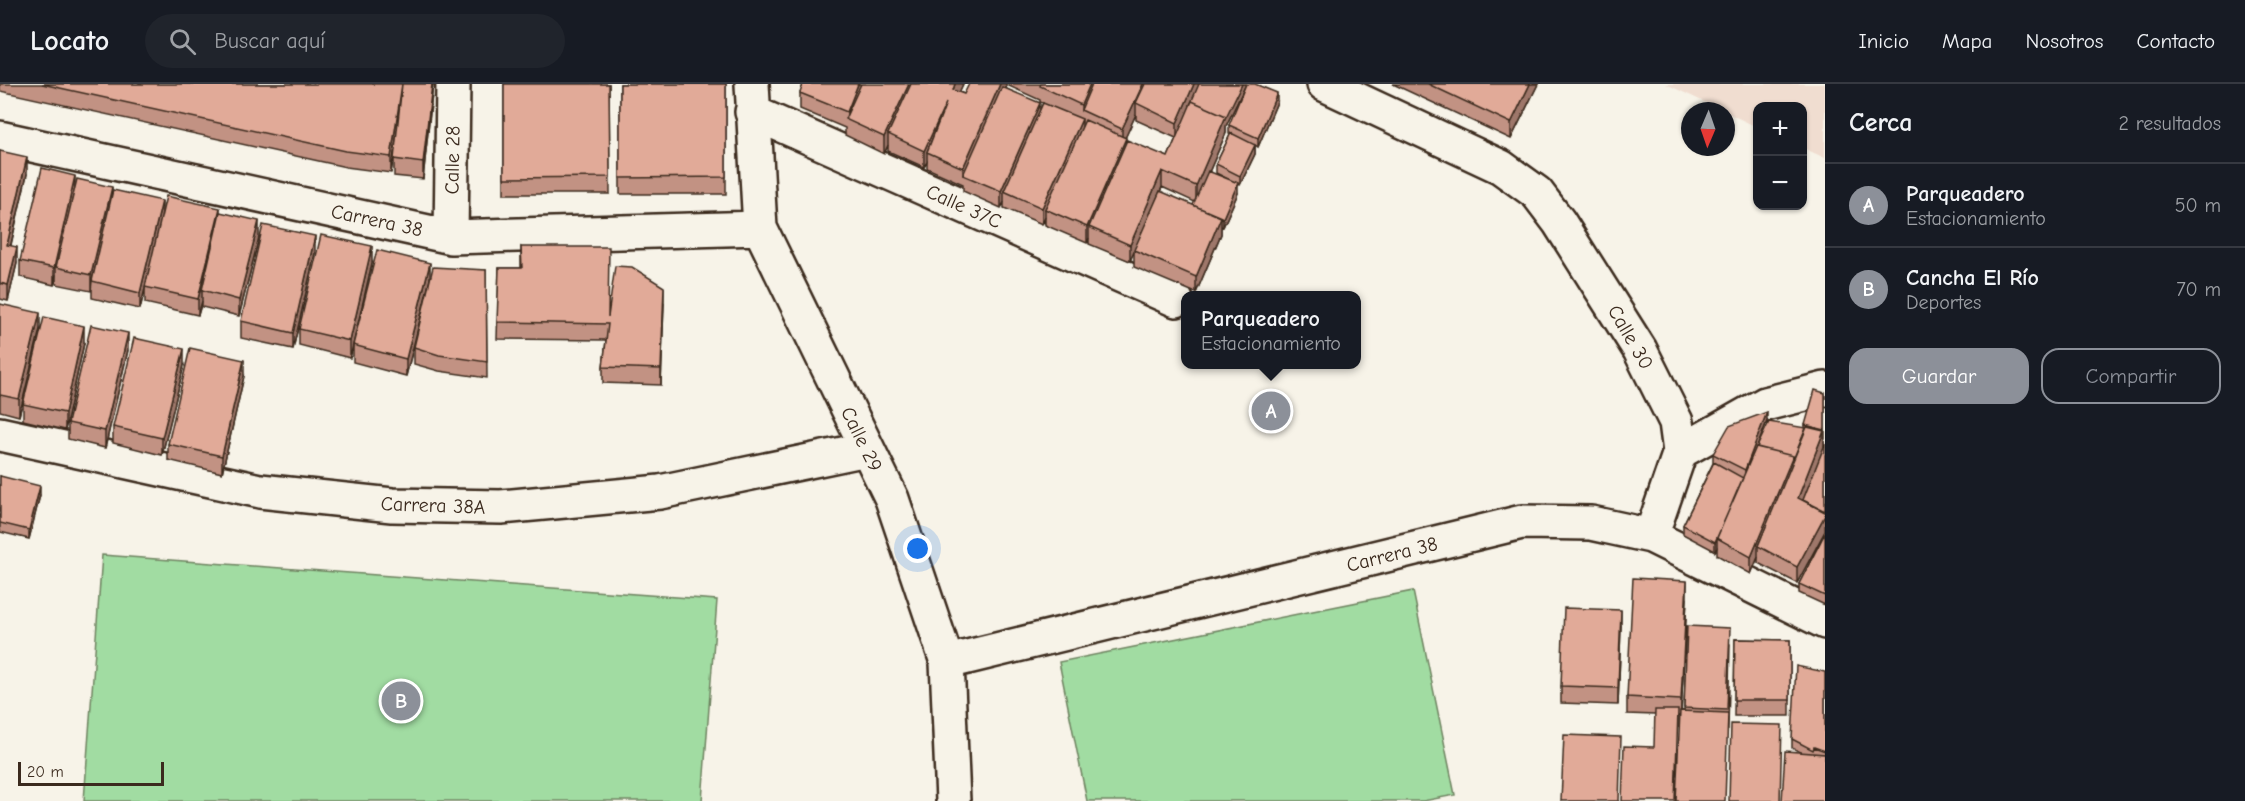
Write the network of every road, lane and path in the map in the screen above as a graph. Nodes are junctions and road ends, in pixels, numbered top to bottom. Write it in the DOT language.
graph roads {
  1 [pos="453,84"];
  2 [pos="1324,84"];
  3 [pos="752,98"];
  4 [pos="0,138"];
  5 [pos="760,228"];
  6 [pos="451,237"];
  7 [pos="1176,300"];
  8 [pos="1825,389"];
  9 [pos="0,434"];
  10 [pos="867,449"];
  11 [pos="1680,452"];
  12 [pos="1651,536"];
  13 [pos="1825,622"];
  14 [pos="948,662"];
  15 [pos="953,801"];
  1 -- 6 [label="street, Calle 28"];
  2 -- 11 [label="street, Calle 30"];
  3 -- 5 [label="street, Calle 29"];
  3 -- 7 [label="street, Calle 37C"];
  4 -- 6 [label="street, Carrera 38"];
  5 -- 6 [label="street, Carrera 38"];
  5 -- 10 [label="street, Calle 29"];
  8 -- 11 [label="street"];
  9 -- 10 [label="street, Carrera 38A"];
  10 -- 14 [label="street, Calle 29"];
  11 -- 12 [label="street, Calle 30"];
  12 -- 13 [label="street, Carrera 38"];
  12 -- 14 [label="street, Carrera 38"];
  14 -- 15 [label="street, Calle 29"];
}
